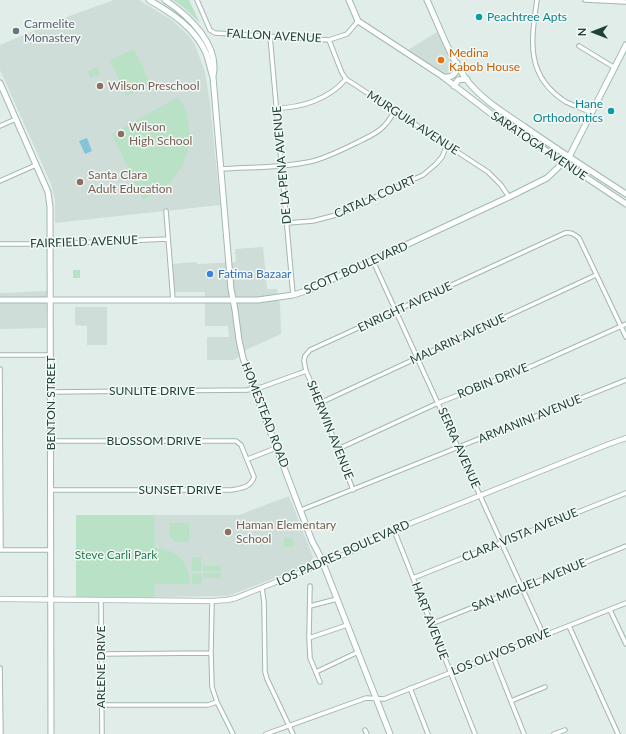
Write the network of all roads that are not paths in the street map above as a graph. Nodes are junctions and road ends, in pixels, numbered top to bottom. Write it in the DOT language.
graph roads {
  1 [pos="149,0"];
  2 [pos="165,0"];
  3 [pos="197,0"];
  4 [pos="349,0"];
  5 [pos="427,0"];
  6 [pos="537,0"];
  7 [pos="585,0"];
  8 [pos="159,2"];
  9 [pos="626,2"];
  10 [pos="358,22"];
  11 [pos="270,36"];
  12 [pos="329,40"];
  13 [pos="626,45"];
  14 [pos="579,46"];
  15 [pos="625,51"];
  16 [pos="456,64"];
  17 [pos="615,68"];
  18 [pos="442,76"];
  19 [pos="213,77"];
  20 [pos="346,79"];
  21 [pos="466,79"];
  22 [pos="0,83"];
  23 [pos="454,86"];
  24 [pos="276,108"];
  25 [pos="395,110"];
  26 [pos="592,113"];
  27 [pos="16,119"];
  28 [pos="0,126"];
  29 [pos="447,145"];
  30 [pos="569,157"];
  31 [pos="564,162"];
  32 [pos="36,164"];
  33 [pos="282,165"];
  34 [pos="221,170"];
  35 [pos="0,181"];
  36 [pos="626,194"];
  37 [pos="509,197"];
  38 [pos="626,204"];
  39 [pos="166,211"];
  40 [pos="287,223"];
  41 [pos="168,239"];
  42 [pos="0,244"];
  43 [pos="50,244"];
  44 [pos="373,261"];
  45 [pos="596,275"];
  46 [pos="293,295"];
  47 [pos="0,300"];
  48 [pos="50,300"];
  49 [pos="173,300"];
  50 [pos="233,300"];
  51 [pos="395,311"];
  52 [pos="626,324"];
  53 [pos="621,326"];
  54 [pos="626,337"];
  55 [pos="0,355"];
  56 [pos="51,355"];
  57 [pos="417,358"];
  58 [pos="0,368"];
  59 [pos="306,371"];
  60 [pos="626,380"];
  61 [pos="254,389"];
  62 [pos="50,392"];
  63 [pos="320,403"];
  64 [pos="438,403"];
  65 [pos="626,438"];
  66 [pos="50,441"];
  67 [pos="276,448"];
  68 [pos="459,448"];
  69 [pos="338,450"];
  70 [pos="248,459"];
  71 [pos="51,490"];
  72 [pos="354,490"];
  73 [pos="626,493"];
  74 [pos="481,496"];
  75 [pos="301,510"];
  76 [pos="394,530"];
  77 [pos="502,542"];
  78 [pos="626,546"];
  79 [pos="0,550"];
  80 [pos="51,550"];
  81 [pos="323,564"];
  82 [pos="413,578"];
  83 [pos="310,586"];
  84 [pos="262,588"];
  85 [pos="523,588"];
  86 [pos="0,599"];
  87 [pos="337,599"];
  88 [pos="51,600"];
  89 [pos="101,601"];
  90 [pos="212,601"];
  91 [pos="626,603"];
  92 [pos="310,606"];
  93 [pos="610,610"];
  94 [pos="431,624"];
  95 [pos="347,625"];
  96 [pos="569,626"];
  97 [pos="544,636"];
  98 [pos="309,638"];
  99 [pos="626,644"];
  100 [pos="358,652"];
  101 [pos="211,653"];
  102 [pos="101,654"];
  103 [pos="493,656"];
  104 [pos="0,668"];
  105 [pos="316,672"];
  106 [pos="450,672"];
  107 [pos="320,682"];
  108 [pos="545,687"];
  109 [pos="410,688"];
  110 [pos="376,698"];
  111 [pos="511,701"];
  112 [pos="217,702"];
  113 [pos="0,705"];
  114 [pos="102,705"];
  115 [pos="289,725"];
  116 [pos="565,730"];
  117 [pos="1,734"];
  118 [pos="51,734"];
  119 [pos="102,734"];
  120 [pos="233,734"];
  121 [pos="266,734"];
  122 [pos="293,734"];
  123 [pos="390,734"];
  124 [pos="428,734"];
  125 [pos="475,734"];
  126 [pos="524,734"];
  127 [pos="554,734"];
  128 [pos="618,734"];
  1 -- 8 [label="main road, HOMESTEAD ROAD"];
  2 -- 19 [label="main road, HOMESTEAD ROAD"];
  3 -- 11 [label="street, FALLON AVENUE"];
  4 -- 10 [label="main road"];
  5 -- 16 [label="main road, SARATOGA AVENUE"];
  6 -- 26 [label="street"];
  7 -- 9 [label="street"];
  8 -- 19 [label="main road, HOMESTEAD ROAD"];
  10 -- 12 [label="street, FALLON AVENUE"];
  10 -- 18 [label="main road, SARATOGA AVENUE"];
  11 -- 12 [label="street, FALLON AVENUE"];
  11 -- 24 [label="street, DE LA PENA AVENUE"];
  12 -- 20 [label="street"];
  13 -- 15 [label="main road, SCOTT BOULEVARD"];
  14 -- 17 [label="street"];
  15 -- 17 [label="main road, SCOTT BOULEVARD"];
  16 -- 18 [label="main road"];
  16 -- 21 [label="main road, SARATOGA AVENUE"];
  17 -- 26 [label="main road, SCOTT BOULEVARD"];
  18 -- 23 [label="main road, SARATOGA AVENUE"];
  19 -- 34 [label="main road, HOMESTEAD ROAD"];
  20 -- 24 [label="street"];
  20 -- 25 [label="street, MURGUIA AVENUE"];
  21 -- 23 [label="main road"];
  21 -- 30 [label="main road, SARATOGA AVENUE"];
  22 -- 27 [label="main road, BENTON STREET"];
  23 -- 31 [label="main road, SARATOGA AVENUE"];
  24 -- 33 [label="street, DE LA PENA AVENUE"];
  25 -- 29 [label="street, MURGUIA AVENUE"];
  25 -- 33 [label="street"];
  26 -- 30 [label="main road, SCOTT BOULEVARD"];
  27 -- 28 [label="street"];
  27 -- 32 [label="main road, BENTON STREET"];
  29 -- 37 [label="street, MURGUIA AVENUE"];
  29 -- 40 [label="street, CATALA COURT"];
  30 -- 31 [label="main road, SCOTT BOULEVARD"];
  30 -- 36 [label="main road, SARATOGA AVENUE"];
  31 -- 37 [label="main road, SCOTT BOULEVARD"];
  31 -- 38 [label="main road, SARATOGA AVENUE"];
  32 -- 35 [label="street"];
  32 -- 43 [label="main road, BENTON STREET"];
  33 -- 34 [label="street"];
  33 -- 40 [label="street, DE LA PENA AVENUE"];
  34 -- 50 [label="main road, HOMESTEAD ROAD"];
  37 -- 44 [label="main road, SCOTT BOULEVARD"];
  39 -- 41 [label="street"];
  40 -- 46 [label="street, DE LA PENA AVENUE"];
  41 -- 43 [label="street, FAIRFIELD AVENUE"];
  41 -- 49 [label="street"];
  42 -- 43 [label="street, FAIRFIELD AVENUE"];
  43 -- 48 [label="main road, BENTON STREET"];
  44 -- 46 [label="main road, SCOTT BOULEVARD"];
  44 -- 51 [label="street, SERRA AVENUE"];
  45 -- 51 [label="street, ENRIGHT AVENUE"];
  45 -- 53 [label="street"];
  45 -- 57 [label="street, MALARIN AVENUE"];
  46 -- 50 [label="main road, SCOTT BOULEVARD"];
  47 -- 48 [label="main road, SCOTT BOULEVARD"];
  48 -- 49 [label="main road, SCOTT BOULEVARD"];
  48 -- 56 [label="main road, BENTON STREET"];
  49 -- 50 [label="main road, SCOTT BOULEVARD"];
  50 -- 61 [label="main road, HOMESTEAD ROAD"];
  51 -- 57 [label="street, SERRA AVENUE"];
  51 -- 59 [label="street, ENRIGHT AVENUE"];
  52 -- 53 [label="street, ROBIN DRIVE"];
  53 -- 54 [label="street"];
  53 -- 64 [label="street, ROBIN DRIVE"];
  55 -- 56 [label="street"];
  56 -- 62 [label="main road, BENTON STREET"];
  57 -- 63 [label="street, MALARIN AVENUE"];
  57 -- 64 [label="street, SERRA AVENUE"];
  58 -- 79 [label="street"];
  59 -- 61 [label="street"];
  59 -- 63 [label="street, SHERWIN AVENUE"];
  60 -- 68 [label="street, ARMANINI AVENUE"];
  61 -- 62 [label="street, SUNLITE DRIVE"];
  61 -- 67 [label="main road, HOMESTEAD ROAD"];
  62 -- 66 [label="main road, BENTON STREET"];
  63 -- 69 [label="street, SHERWIN AVENUE"];
  64 -- 68 [label="street, SERRA AVENUE"];
  64 -- 69 [label="street, ROBIN DRIVE"];
  65 -- 74 [label="street, LOS PADRES BOULEVARD"];
  66 -- 70 [label="street, BLOSSOM DRIVE"];
  66 -- 71 [label="main road, BENTON STREET"];
  67 -- 70 [label="street"];
  67 -- 75 [label="main road, HOMESTEAD ROAD"];
  68 -- 72 [label="street, ARMANINI AVENUE"];
  68 -- 74 [label="street, SERRA AVENUE"];
  69 -- 72 [label="street, SHERWIN AVENUE"];
  70 -- 71 [label="street, SUNSET DRIVE"];
  71 -- 80 [label="main road, BENTON STREET"];
  72 -- 75 [label="street, ARMANINI AVENUE"];
  73 -- 77 [label="street, CLARA VISTA AVENUE"];
  74 -- 76 [label="street, LOS PADRES BOULEVARD"];
  74 -- 77 [label="street, SERRA AVENUE"];
  75 -- 81 [label="main road, HOMESTEAD ROAD"];
  76 -- 81 [label="street, LOS PADRES BOULEVARD"];
  76 -- 82 [label="street, HART AVENUE"];
  77 -- 82 [label="street, CLARA VISTA AVENUE"];
  77 -- 85 [label="street, SERRA AVENUE"];
  78 -- 85 [label="street, SAN MIGUEL AVENUE"];
  79 -- 80 [label="street"];
  80 -- 88 [label="main road, BENTON STREET"];
  81 -- 84 [label="street, LOS PADRES BOULEVARD"];
  81 -- 87 [label="main road, HOMESTEAD ROAD"];
  82 -- 94 [label="street, HART AVENUE"];
  83 -- 92 [label="street"];
  84 -- 90 [label="street, LOS PADRES BOULEVARD"];
  84 -- 115 [label="street"];
  85 -- 94 [label="street, SAN MIGUEL AVENUE"];
  85 -- 97 [label="street, SERRA AVENUE"];
  86 -- 88 [label="street, LOS PADRES BOULEVARD"];
  87 -- 92 [label="street"];
  87 -- 95 [label="main road, HOMESTEAD ROAD"];
  88 -- 89 [label="street, LOS PADRES BOULEVARD"];
  88 -- 118 [label="main road, BENTON STREET"];
  89 -- 90 [label="street, LOS PADRES BOULEVARD"];
  89 -- 102 [label="street, ARLENE DRIVE"];
  90 -- 101 [label="street"];
  91 -- 93 [label="street, LOS OLIVOS DRIVE"];
  92 -- 98 [label="street"];
  93 -- 96 [label="street, LOS OLIVOS DRIVE"];
  93 -- 99 [label="street"];
  94 -- 106 [label="street, HART AVENUE"];
  95 -- 98 [label="street"];
  95 -- 100 [label="main road, HOMESTEAD ROAD"];
  96 -- 97 [label="street, LOS OLIVOS DRIVE"];
  96 -- 128 [label="street"];
  97 -- 103 [label="street, LOS OLIVOS DRIVE"];
  98 -- 105 [label="street"];
  100 -- 105 [label="street"];
  100 -- 110 [label="main road, HOMESTEAD ROAD"];
  101 -- 102 [label="street"];
  101 -- 112 [label="street"];
  102 -- 114 [label="street, ARLENE DRIVE"];
  103 -- 106 [label="street, LOS OLIVOS DRIVE"];
  103 -- 111 [label="street"];
  104 -- 113 [label="street"];
  105 -- 107 [label="street"];
  106 -- 109 [label="street, LOS OLIVOS DRIVE"];
  106 -- 125 [label="street, HART AVENUE"];
  108 -- 111 [label="street"];
  109 -- 110 [label="street, LOS OLIVOS DRIVE"];
  109 -- 124 [label="street"];
  110 -- 115 [label="street, LOS OLIVOS DRIVE"];
  110 -- 123 [label="main road, HOMESTEAD ROAD"];
  111 -- 126 [label="street"];
  112 -- 114 [label="street"];
  112 -- 120 [label="street"];
  113 -- 117 [label="street"];
  114 -- 119 [label="street, ARLENE DRIVE"];
  115 -- 121 [label="street, LOS OLIVOS DRIVE"];
  115 -- 122 [label="street"];
  116 -- 127 [label="street"];
}
